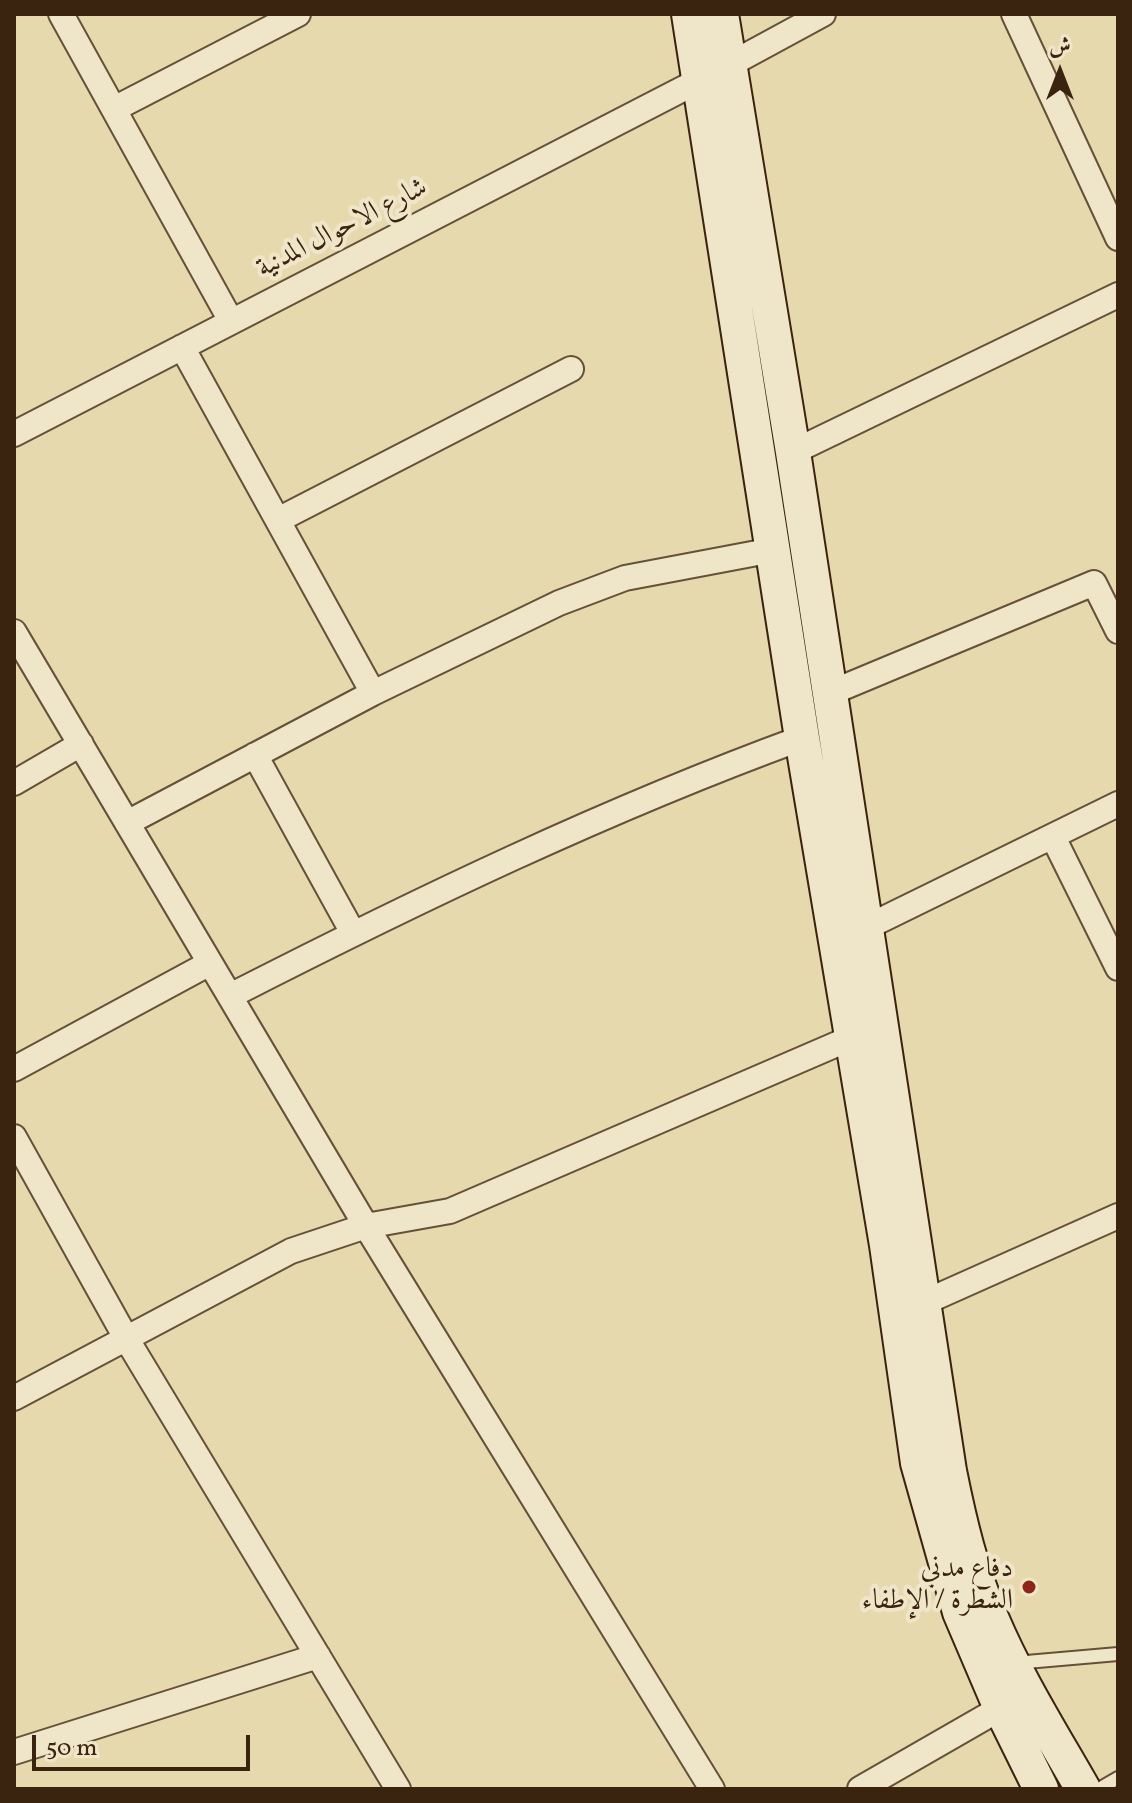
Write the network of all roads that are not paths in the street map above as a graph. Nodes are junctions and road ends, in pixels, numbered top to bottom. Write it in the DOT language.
graph roads {
  1 [pos="61,14"];
  2 [pos="298,14"];
  3 [pos="689,14"];
  4 [pos="721,14"];
  5 [pos="823,14"];
  6 [pos="1014,14"];
  7 [pos="715,72"];
  8 [pos="114,109"];
  9 [pos="1118,238"];
  10 [pos="1118,295"];
  11 [pos="231,321"];
  12 [pos="182,347"];
  13 [pos="571,369"];
  14 [pos="14,434"];
  15 [pos="793,452"];
  16 [pos="278,520"];
  17 [pos="773,550"];
  18 [pos="1118,631"];
  19 [pos="15,637"];
  20 [pos="373,693"];
  21 [pos="830,693"];
  22 [pos="802,738"];
  23 [pos="81,744"];
  24 [pos="255,755"];
  25 [pos="14,783"];
  26 [pos="1118,804"];
  27 [pos="127,823"];
  28 [pos="1053,837"];
  29 [pos="865,928"];
  30 [pos="353,933"];
  31 [pos="210,963"];
  32 [pos="1118,968"];
  33 [pos="230,996"];
  34 [pos="851,1038"];
  35 [pos="14,1069"];
  36 [pos="14,1137"];
  37 [pos="1118,1216"];
  38 [pos="366,1226"];
  39 [pos="923,1303"];
  40 [pos="126,1338"];
  41 [pos="14,1398"];
  42 [pos="1118,1654"];
  43 [pos="318,1656"];
  44 [pos="1011,1663"];
  45 [pos="1001,1708"];
  46 [pos="14,1752"];
  47 [pos="1118,1778"];
  48 [pos="398,1789"];
  49 [pos="712,1789"];
  50 [pos="860,1789"];
  51 [pos="1041,1789"];
  52 [pos="1083,1789"];
  53 [pos="1099,1789"];
  1 -- 8 [label="street"];
  2 -- 8 [label="street"];
  3 -- 7 [label="street"];
  4 -- 7 [label="street"];
  5 -- 7 [label="street, شارع الاحوال المدنية"];
  6 -- 9 [label="street"];
  7 -- 11 [label="street, شارع الاحوال المدنية"];
  7 -- 15 [label="street"];
  7 -- 17 [label="street"];
  8 -- 11 [label="street"];
  10 -- 15 [label="street"];
  11 -- 12 [label="street, شارع الاحوال المدنية"];
  12 -- 14 [label="street, شارع الاحوال المدنية"];
  12 -- 16 [label="street"];
  13 -- 16 [label="street"];
  15 -- 21 [label="street"];
  16 -- 20 [label="street"];
  17 -- 20 [label="street"];
  17 -- 22 [label="street"];
  18 -- 21 [label="street"];
  19 -- 23 [label="street"];
  20 -- 24 [label="street"];
  21 -- 29 [label="street"];
  22 -- 30 [label="street"];
  22 -- 34 [label="street"];
  23 -- 25 [label="street"];
  23 -- 27 [label="street"];
  24 -- 27 [label="street"];
  24 -- 30 [label="street"];
  26 -- 28 [label="street"];
  27 -- 31 [label="street"];
  28 -- 29 [label="street"];
  28 -- 32 [label="street"];
  29 -- 39 [label="street"];
  30 -- 33 [label="street"];
  31 -- 33 [label="street"];
  31 -- 35 [label="street"];
  33 -- 38 [label="street"];
  34 -- 38 [label="street"];
  34 -- 45 [label="street"];
  36 -- 40 [label="street"];
  37 -- 39 [label="street"];
  38 -- 40 [label="street"];
  38 -- 49 [label="street"];
  39 -- 44 [label="street"];
  40 -- 41 [label="street"];
  40 -- 43 [label="street"];
  42 -- 44 [label="lane"];
  43 -- 46 [label="street"];
  43 -- 48 [label="street"];
  44 -- 52 [label="street"];
  45 -- 50 [label="street"];
  45 -- 51 [label="street"];
  47 -- 53 [label="lane"];
}
